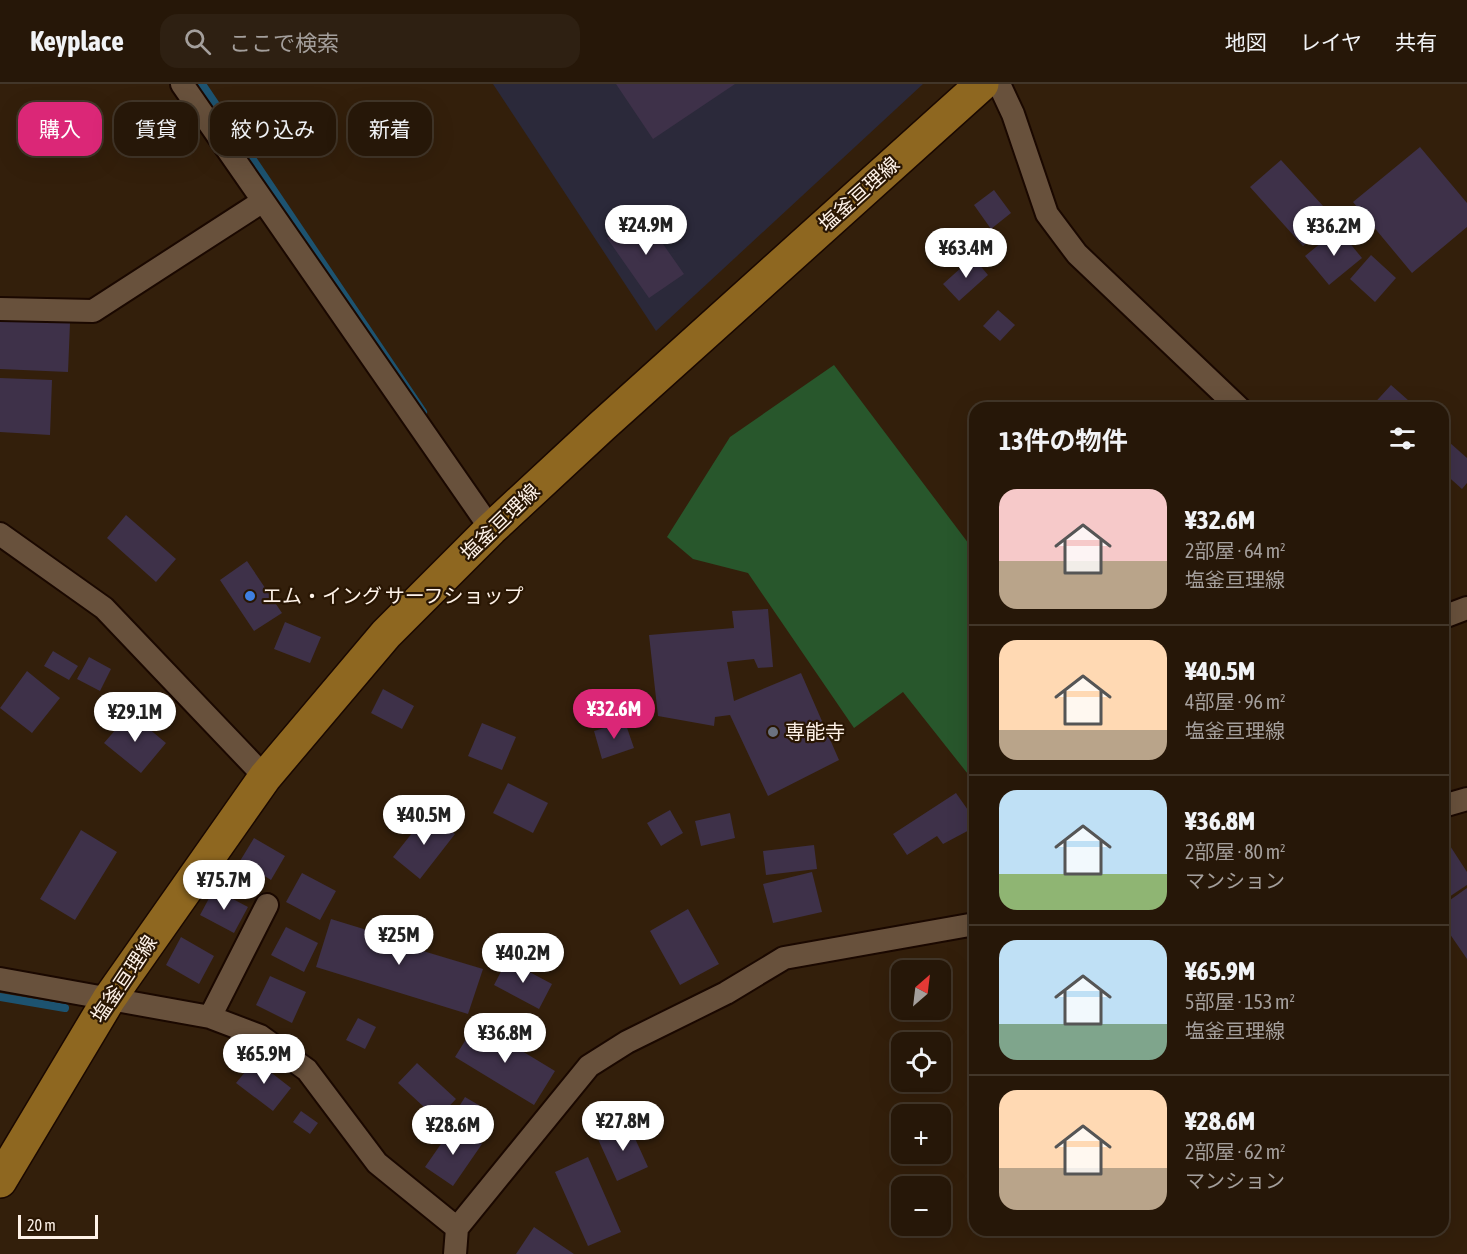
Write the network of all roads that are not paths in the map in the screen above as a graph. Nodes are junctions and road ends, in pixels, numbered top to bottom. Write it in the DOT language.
graph roads {
  1 [pos="182,84"];
  2 [pos="982,84"];
  3 [pos="999,84"];
  4 [pos="262,201"];
  5 [pos="0,309"];
  6 [pos="1233,402"];
  7 [pos="491,529"];
  8 [pos="0,534"];
  9 [pos="1467,608"];
  10 [pos="1449,615"];
  11 [pos="265,777"];
  12 [pos="1467,799"];
  13 [pos="1449,804"];
  14 [pos="267,905"];
  15 [pos="969,925"];
  16 [pos="0,979"];
  17 [pos="109,999"];
  18 [pos="210,1017"];
  19 [pos="0,1181"];
  20 [pos="457,1228"];
  21 [pos="455,1254"];
  1 -- 4 [label="street"];
  2 -- 7 [label="main road, 塩釜亘理線"];
  3 -- 6 [label="street"];
  4 -- 5 [label="street"];
  4 -- 7 [label="street"];
  7 -- 11 [label="main road, 塩釜亘理線"];
  8 -- 11 [label="street"];
  9 -- 10 [label="street"];
  11 -- 17 [label="main road, 塩釜亘理線"];
  12 -- 13 [label="street"];
  14 -- 18 [label="street"];
  15 -- 20 [label="street"];
  16 -- 17 [label="street"];
  17 -- 18 [label="street"];
  17 -- 19 [label="main road, 塩釜亘理線"];
  18 -- 20 [label="street"];
  20 -- 21 [label="street"];
}
